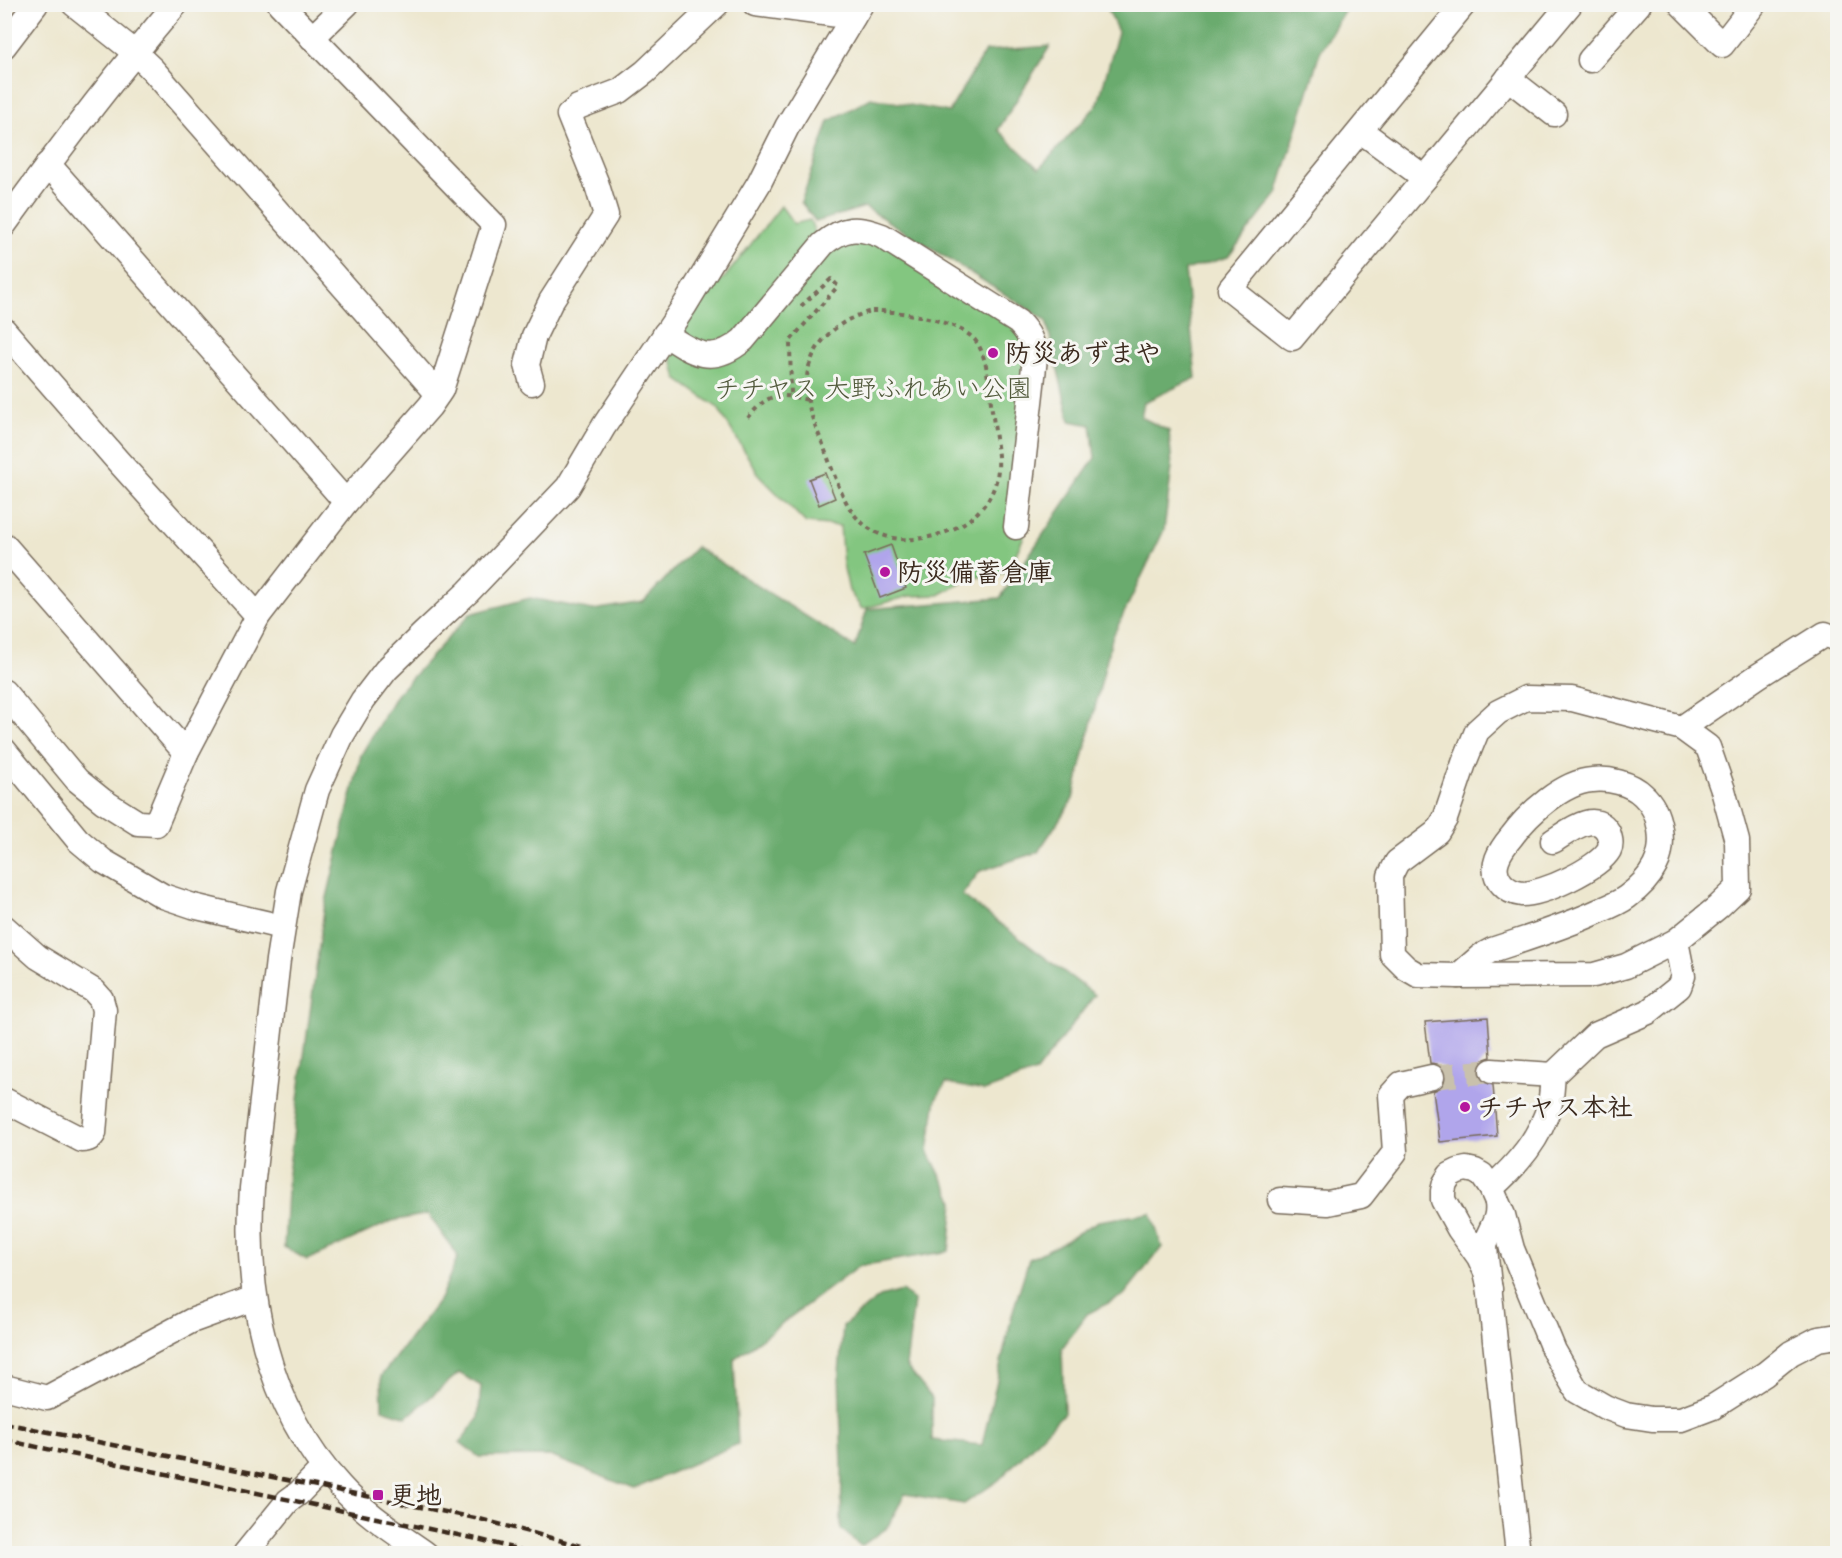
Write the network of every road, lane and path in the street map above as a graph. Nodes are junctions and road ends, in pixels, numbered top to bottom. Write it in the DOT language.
graph roads {
  1 [pos="36,4"];
  2 [pos="74,4"];
  3 [pos="176,4"];
  4 [pos="280,4"];
  5 [pos="347,4"];
  6 [pos="717,4"];
  7 [pos="755,4"];
  8 [pos="1464,4"];
  9 [pos="1570,4"];
  10 [pos="1639,4"];
  11 [pos="1681,4"];
  12 [pos="1754,4"];
  13 [pos="857,11"];
  14 [pos="9,31"];
  15 [pos="312,38"];
  16 [pos="135,52"];
  17 [pos="1590,60"];
  18 [pos="1508,78"];
  19 [pos="1554,114"];
  20 [pos="1361,131"];
  21 [pos="48,164"];
  22 [pos="1425,178"];
  23 [pos="4,225"];
  24 [pos="798,308"];
  25 [pos="4,330"];
  26 [pos="665,334"];
  27 [pos="532,384"];
  28 [pos="438,394"];
  29 [pos="795,397"];
  30 [pos="807,400"];
  31 [pos="747,418"];
  32 [pos="346,502"];
  33 [pos="1016,527"];
  34 [pos="4,545"];
  35 [pos="258,616"];
  36 [pos="1838,640"];
  37 [pos="4,692"];
  38 [pos="1682,728"];
  39 [pos="4,750"];
  40 [pos="186,753"];
  41 [pos="1553,841"];
  42 [pos="4,927"];
  43 [pos="282,927"];
  44 [pos="1676,941"];
  45 [pos="1458,976"];
  46 [pos="1492,1071"];
  47 [pos="1553,1075"];
  48 [pos="1432,1077"];
  49 [pos="4,1100"];
  50 [pos="1493,1192"];
  51 [pos="1280,1200"];
  52 [pos="1447,1208"];
  53 [pos="1487,1238"];
  54 [pos="1518,1265"];
  55 [pos="1490,1288"];
  56 [pos="254,1298"];
  57 [pos="1838,1336"];
  58 [pos="4,1387"];
  59 [pos="323,1468"];
  60 [pos="245,1554"];
  61 [pos="426,1554"];
  62 [pos="1518,1554"];
  1 -- 14 [label="street"];
  2 -- 16 [label="street"];
  3 -- 16 [label="street"];
  4 -- 15 [label="street"];
  5 -- 15 [label="street"];
  6 -- 27 [label="street"];
  7 -- 13 [label="street"];
  8 -- 20 [label="street"];
  9 -- 18 [label="street"];
  10 -- 17 [label="street"];
  11 -- 12 [label="street"];
  13 -- 26 [label="street"];
  15 -- 28 [label="street"];
  16 -- 21 [label="street"];
  16 -- 28 [label="street"];
  18 -- 19 [label="street"];
  18 -- 22 [label="street"];
  20 -- 22 [label="street"];
  20 -- 22 [label="street"];
  21 -- 23 [label="street"];
  21 -- 32 [label="street"];
  24 -- 29 [label="path"];
  25 -- 35 [label="street"];
  26 -- 33 [label="street"];
  26 -- 43 [label="street"];
  28 -- 32 [label="street"];
  29 -- 30 [label="path"];
  29 -- 31 [label="path"];
  30 -- 30 [label="path"];
  32 -- 35 [label="street"];
  34 -- 40 [label="street"];
  35 -- 40 [label="street"];
  36 -- 38 [label="street"];
  37 -- 40 [label="street"];
  38 -- 44 [label="street"];
  38 -- 45 [label="street"];
  39 -- 43 [label="street"];
  41 -- 45 [label="street"];
  42 -- 49 [label="street"];
  43 -- 56 [label="street"];
  44 -- 45 [label="street"];
  44 -- 47 [label="street"];
  46 -- 47 [label="street"];
  47 -- 50 [label="street"];
  48 -- 51 [label="street"];
  50 -- 52 [label="street"];
  50 -- 53 [label="street"];
  50 -- 54 [label="street"];
  52 -- 53 [label="street"];
  52 -- 55 [label="street"];
  53 -- 54 [label="street"];
  53 -- 55 [label="street"];
  54 -- 57 [label="street"];
  55 -- 62 [label="street"];
  56 -- 58 [label="street"];
  56 -- 59 [label="street"];
  59 -- 60 [label="street"];
  59 -- 61 [label="street"];
}
